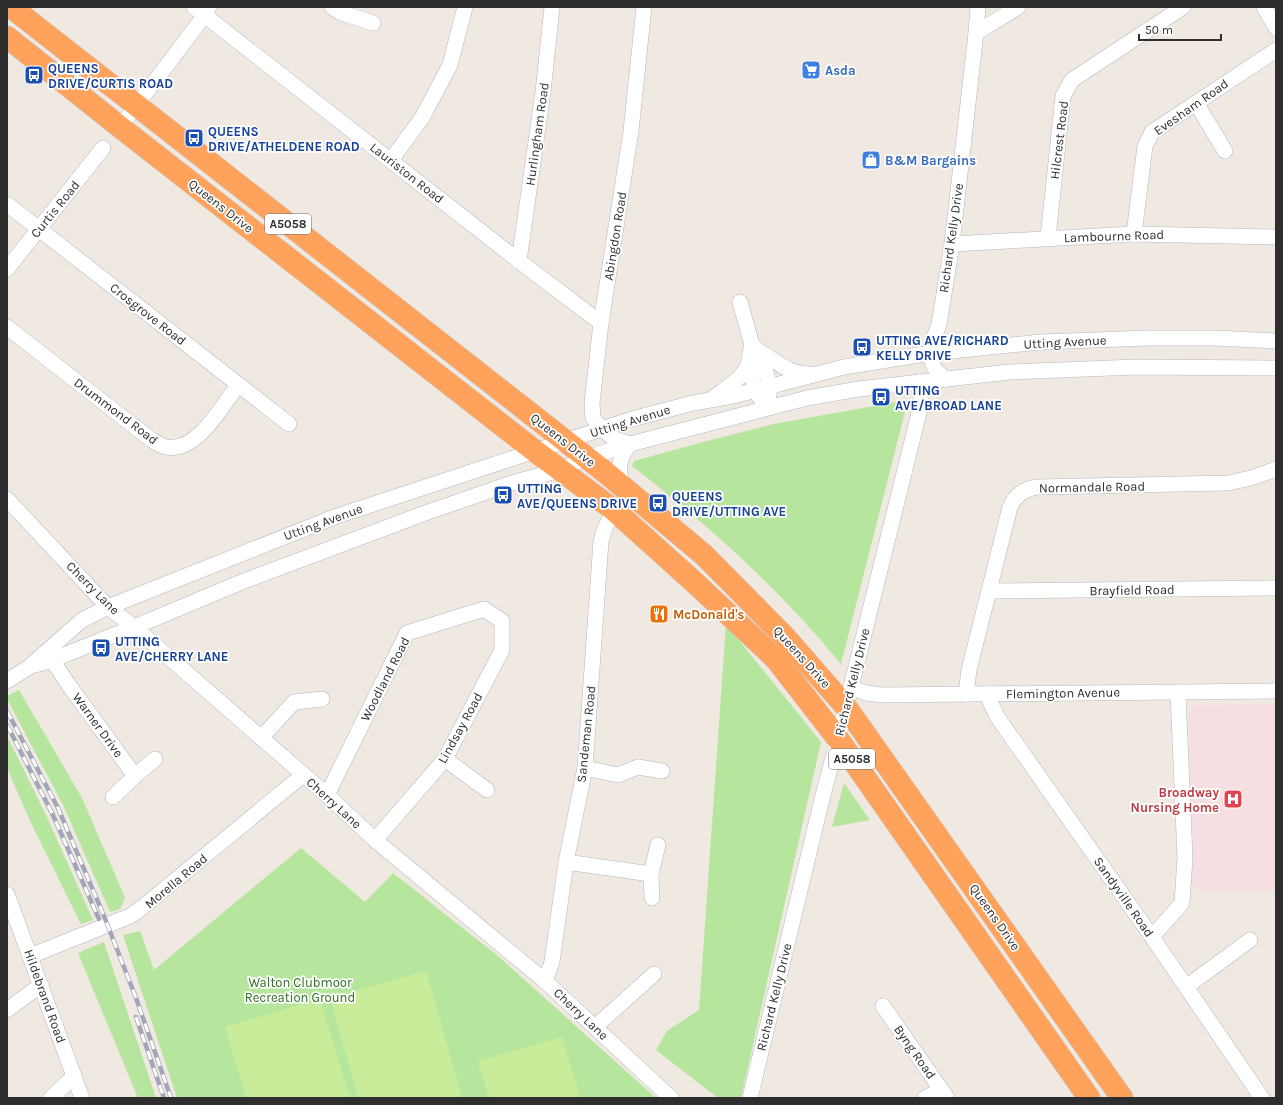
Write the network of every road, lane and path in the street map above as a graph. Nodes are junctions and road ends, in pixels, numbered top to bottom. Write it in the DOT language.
graph roads {
  1 [pos="11,7"];
  2 [pos="332,7"];
  3 [pos="465,7"];
  4 [pos="552,7"];
  5 [pos="644,7"];
  6 [pos="978,7"];
  7 [pos="1018,7"];
  8 [pos="1183,7"];
  9 [pos="1264,7"];
  10 [pos="203,10"];
  11 [pos="373,23"];
  12 [pos="1276,28"];
  13 [pos="976,33"];
  14 [pos="7,37"];
  15 [pos="1276,50"];
  16 [pos="1196,103"];
  17 [pos="136,104"];
  18 [pos="120,127"];
  19 [pos="104,148"];
  20 [pos="1225,151"];
  21 [pos="391,160"];
  22 [pos="7,204"];
  23 [pos="39,228"];
  24 [pos="1134,234"];
  25 [pos="1276,237"];
  26 [pos="1048,238"];
  27 [pos="952,244"];
  28 [pos="519,261"];
  29 [pos="7,269"];
  30 [pos="740,302"];
  31 [pos="602,323"];
  32 [pos="939,325"];
  33 [pos="7,327"];
  34 [pos="1276,341"];
  35 [pos="756,349"];
  36 [pos="948,351"];
  37 [pos="931,353"];
  38 [pos="749,363"];
  39 [pos="1276,368"];
  40 [pos="814,375"];
  41 [pos="946,379"];
  42 [pos="919,382"];
  43 [pos="238,385"];
  44 [pos="770,386"];
  45 [pos="755,391"];
  46 [pos="710,400"];
  47 [pos="768,408"];
  48 [pos="289,424"];
  49 [pos="602,429"];
  50 [pos="564,442"];
  51 [pos="630,444"];
  52 [pos="535,452"];
  53 [pos="586,458"];
  54 [pos="560,470"];
  55 [pos="1276,470"];
  56 [pos="625,488"];
  57 [pos="7,499"];
  58 [pos="614,510"];
  59 [pos="1276,588"];
  60 [pos="989,591"];
  61 [pos="108,607"];
  62 [pos="502,621"];
  63 [pos="134,627"];
  64 [pos="49,656"];
  65 [pos="7,681"];
  66 [pos="1276,691"];
  67 [pos="1178,692"];
  68 [pos="966,694"];
  69 [pos="988,694"];
  70 [pos="848,697"];
  71 [pos="322,699"];
  72 [pos="261,738"];
  73 [pos="838,739"];
  74 [pos="155,759"];
  75 [pos="445,759"];
  76 [pos="585,768"];
  77 [pos="662,771"];
  78 [pos="303,775"];
  79 [pos="136,776"];
  80 [pos="487,790"];
  81 [pos="327,795"];
  82 [pos="113,797"];
  83 [pos="374,840"];
  84 [pos="658,845"];
  85 [pos="566,862"];
  86 [pos="650,874"];
  87 [pos="8,897"];
  88 [pos="652,898"];
  89 [pos="1152,937"];
  90 [pos="1250,940"];
  91 [pos="30,956"];
  92 [pos="654,974"];
  93 [pos="545,981"];
  94 [pos="41,984"];
  95 [pos="1186,987"];
  96 [pos="884,1006"];
  97 [pos="7,1010"];
  98 [pos="595,1027"];
  99 [pos="74,1076"];
  100 [pos="944,1094"];
  101 [pos="51,1098"];
  102 [pos="82,1098"];
  103 [pos="671,1098"];
  104 [pos="750,1098"];
  105 [pos="925,1098"];
  106 [pos="1089,1098"];
  107 [pos="1122,1098"];
  108 [pos="1262,1098"];
  1 -- 17 [label="highway, Queens Drive / A5058"];
  2 -- 11 [label="street"];
  3 -- 21 [label="street"];
  4 -- 28 [label="street, Hurlingham Road"];
  5 -- 31 [label="street, Abingdon Road"];
  6 -- 13 [label="street, Richard Kelly Drive"];
  7 -- 13 [label="street"];
  8 -- 26 [label="street, Hilcrest Road"];
  9 -- 12 [label="street"];
  10 -- 17 [label="street"];
  10 -- 21 [label="street, Lauriston Road"];
  13 -- 27 [label="street, Richard Kelly Drive"];
  14 -- 18 [label="highway, Queens Drive / A5058"];
  15 -- 16 [label="street, Evesham Road"];
  16 -- 20 [label="street"];
  16 -- 24 [label="street, Evesham Road"];
  17 -- 18 [label="street"];
  17 -- 50 [label="highway, Queens Drive / A5058"];
  18 -- 52 [label="highway, Queens Drive / A5058"];
  19 -- 23 [label="street, Curtis Road"];
  21 -- 28 [label="street, Lauriston Road"];
  22 -- 23 [label="street, Crosgrove Road"];
  23 -- 29 [label="street, Curtis Road"];
  23 -- 43 [label="street, Crosgrove Road"];
  24 -- 25 [label="street, Lambourne Road"];
  24 -- 26 [label="street, Lambourne Road"];
  26 -- 27 [label="street, Lambourne Road"];
  27 -- 32 [label="street, Richard Kelly Drive"];
  28 -- 31 [label="street, Lauriston Road"];
  30 -- 35 [label="street"];
  31 -- 49 [label="street, Abingdon Road"];
  32 -- 36 [label="street, Richard Kelly Drive"];
  32 -- 37 [label="street, Richard Kelly Drive"];
  33 -- 43 [label="street, Drummond Road"];
  34 -- 36 [label="street, Utting Avenue"];
  35 -- 38 [label="street"];
  35 -- 40 [label="street"];
  35 -- 44 [label="street"];
  36 -- 37 [label="street, Utting Avenue"];
  37 -- 40 [label="street, Utting Avenue"];
  37 -- 41 [label="street"];
  38 -- 45 [label="street"];
  38 -- 46 [label="street"];
  39 -- 41 [label="street, Utting Avenue"];
  40 -- 44 [label="street, Utting Avenue"];
  41 -- 42 [label="street, Utting Avenue"];
  42 -- 47 [label="street, Utting Avenue"];
  42 -- 70 [label="street, Richard Kelly Drive"];
  43 -- 48 [label="street, Crosgrove Road"];
  44 -- 45 [label="street, Utting Avenue"];
  44 -- 47 [label="street"];
  45 -- 46 [label="street, Utting Avenue"];
  45 -- 47 [label="street"];
  46 -- 49 [label="street, Utting Avenue"];
  47 -- 51 [label="street, Utting Avenue"];
  49 -- 50 [label="street, Utting Avenue"];
  49 -- 51 [label="street, Abingdon Road"];
  50 -- 52 [label="street, Utting Avenue"];
  50 -- 53 [label="highway, Queens Drive / A5058"];
  51 -- 53 [label="street, Utting Avenue"];
  51 -- 56 [label="street"];
  52 -- 54 [label="highway, Queens Drive / A5058"];
  52 -- 61 [label="street, Utting Avenue"];
  53 -- 54 [label="street, Utting Avenue"];
  53 -- 56 [label="highway, Queens Drive / A5058"];
  54 -- 58 [label="highway, Queens Drive / A5058"];
  54 -- 63 [label="street, Utting Avenue"];
  55 -- 60 [label="street, Normandale Road"];
  56 -- 70 [label="highway, Queens Drive / A5058"];
  57 -- 61 [label="street, Cherry Lane"];
  58 -- 73 [label="highway, Queens Drive / A5058"];
  58 -- 76 [label="street, Sandeman Road"];
  59 -- 60 [label="street, Brayfield Road"];
  60 -- 68 [label="street, Normandale Road"];
  61 -- 63 [label="street, Cherry Lane"];
  61 -- 64 [label="street, Utting Avenue"];
  62 -- 75 [label="street, Lindsay Road"];
  62 -- 81 [label="street, Woodland Road"];
  63 -- 64 [label="street, Utting Avenue"];
  63 -- 72 [label="street, Cherry Lane"];
  64 -- 65 [label="street, Utting Avenue"];
  64 -- 79 [label="street, Warner Drive"];
  66 -- 67 [label="street, Flemington Avenue"];
  67 -- 69 [label="street, Flemington Avenue"];
  67 -- 89 [label="street"];
  68 -- 69 [label="street, Flemington Avenue"];
  68 -- 70 [label="street, Flemington Avenue"];
  69 -- 89 [label="street, Sandyville Road"];
  70 -- 73 [label="street, Richard Kelly Drive"];
  70 -- 107 [label="highway, Queens Drive / A5058"];
  71 -- 72 [label="street"];
  72 -- 78 [label="street, Cherry Lane"];
  73 -- 104 [label="street, Richard Kelly Drive"];
  73 -- 106 [label="highway, Queens Drive / A5058"];
  74 -- 79 [label="street"];
  75 -- 80 [label="street"];
  75 -- 83 [label="street, Lindsay Road"];
  76 -- 77 [label="street"];
  76 -- 85 [label="street, Sandeman Road"];
  78 -- 81 [label="street, Cherry Lane"];
  78 -- 91 [label="street, Morella Road"];
  79 -- 82 [label="street"];
  81 -- 83 [label="street, Cherry Lane"];
  83 -- 93 [label="street, Cherry Lane"];
  84 -- 86 [label="street"];
  85 -- 86 [label="street"];
  85 -- 93 [label="street, Sandeman Road"];
  86 -- 88 [label="street"];
  87 -- 91 [label="street, Hildebrand Road"];
  89 -- 95 [label="street, Sandyville Road"];
  90 -- 95 [label="street"];
  91 -- 94 [label="street, Hildebrand Road"];
  92 -- 98 [label="street"];
  93 -- 98 [label="street, Cherry Lane"];
  94 -- 97 [label="street"];
  94 -- 99 [label="street, Hildebrand Road"];
  95 -- 108 [label="street, Sandyville Road"];
  96 -- 100 [label="street, Byng Road"];
  98 -- 103 [label="street, Cherry Lane"];
  99 -- 101 [label="street"];
  99 -- 102 [label="street, Hildebrand Road"];
  100 -- 105 [label="street"];
}
